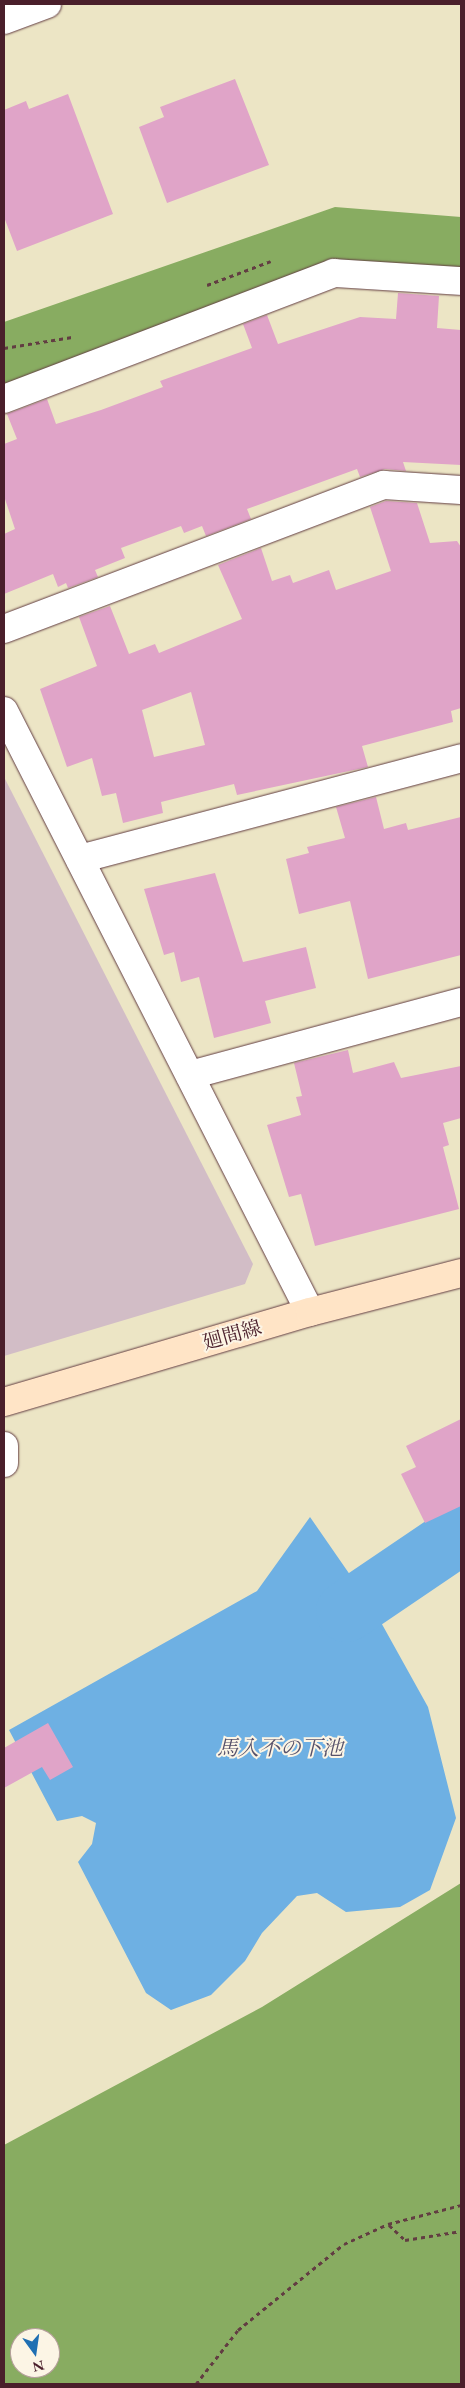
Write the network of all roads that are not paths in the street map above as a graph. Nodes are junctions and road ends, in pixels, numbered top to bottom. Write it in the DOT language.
graph roads {
  1 [pos="47,4"];
  2 [pos="4,20"];
  3 [pos="461,281"];
  4 [pos="4,399"];
  5 [pos="461,490"];
  6 [pos="4,629"];
  7 [pos="4,711"];
  8 [pos="461,758"];
  9 [pos="80,859"];
  10 [pos="461,1002"];
  11 [pos="190,1076"];
  12 [pos="461,1273"];
  13 [pos="310,1312"];
  14 [pos="4,1402"];
  15 [pos="4,1446"];
  16 [pos="4,1463"];
  1 -- 2 [label="street"];
  3 -- 4 [label="street"];
  5 -- 6 [label="street"];
  7 -- 9 [label="street"];
  8 -- 9 [label="street"];
  9 -- 11 [label="street"];
  10 -- 11 [label="street"];
  11 -- 13 [label="street"];
  12 -- 13 [label="street, 廻間線"];
  13 -- 14 [label="street, 廻間線"];
  15 -- 16 [label="street"];
}
